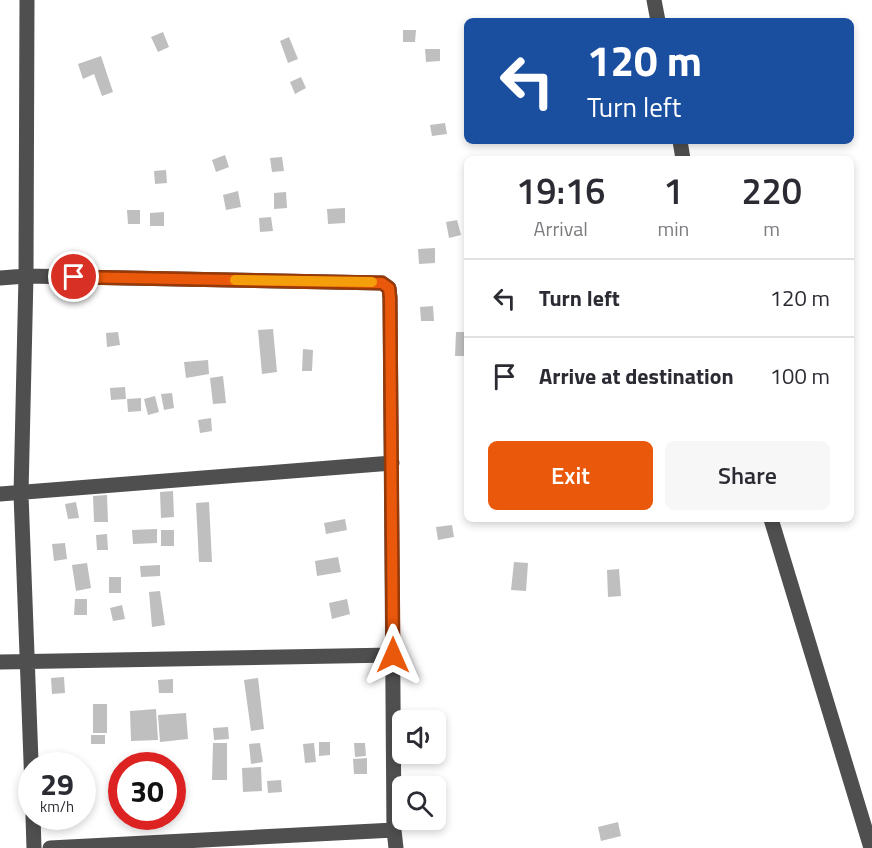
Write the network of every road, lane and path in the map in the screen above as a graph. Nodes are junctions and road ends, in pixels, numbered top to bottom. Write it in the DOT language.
graph roads {
  1 [pos="27,0"];
  2 [pos="654,0"];
  3 [pos="657,18"];
  4 [pos="26,276"];
  5 [pos="0,278"];
  6 [pos="392,463"];
  7 [pos="0,494"];
  8 [pos="21,494"];
  9 [pos="772,522"];
  10 [pos="393,655"];
  11 [pos="27,660"];
  12 [pos="0,662"];
  13 [pos="31,752"];
  14 [pos="394,776"];
  15 [pos="33,830"];
  16 [pos="394,830"];
  17 [pos="34,848"];
  18 [pos="50,848"];
  19 [pos="396,848"];
  20 [pos="871,848"];
  1 -- 4 [label="street"];
  2 -- 3 [label="street"];
  4 -- 5 [label="street"];
  4 -- 6 [label="street"];
  4 -- 8 [label="street"];
  6 -- 8 [label="street"];
  6 -- 10 [label="street"];
  7 -- 8 [label="street"];
  8 -- 11 [label="street"];
  9 -- 20 [label="street"];
  10 -- 11 [label="street"];
  10 -- 14 [label="street"];
  11 -- 12 [label="street"];
  11 -- 13 [label="street"];
  15 -- 17 [label="street"];
  16 -- 18 [label="street"];
  16 -- 19 [label="street"];
}
